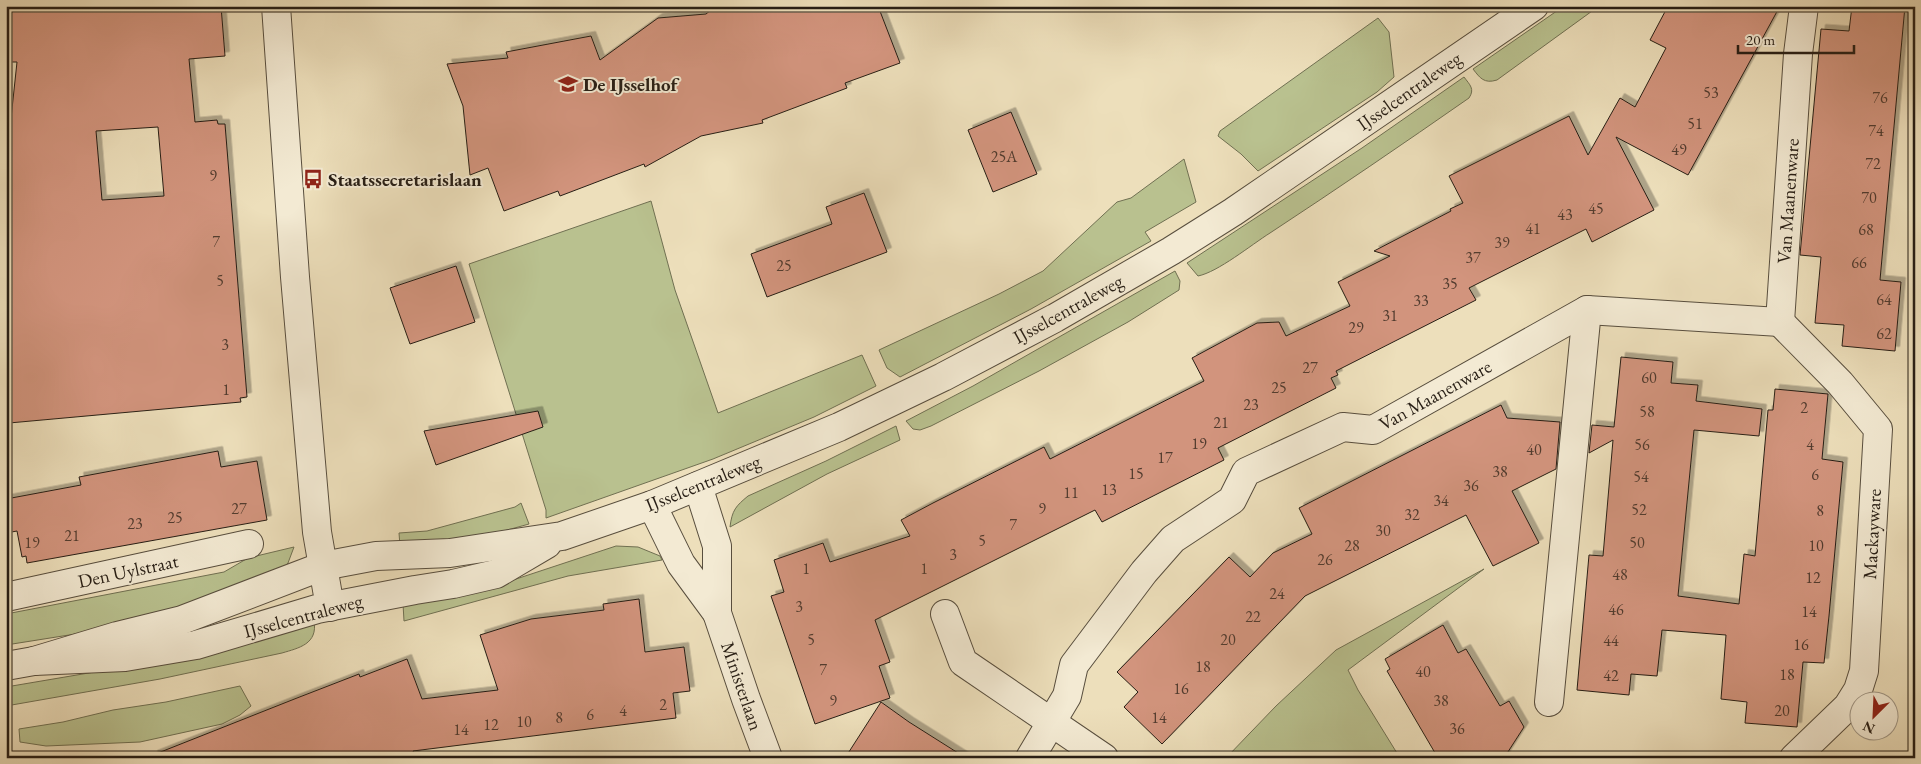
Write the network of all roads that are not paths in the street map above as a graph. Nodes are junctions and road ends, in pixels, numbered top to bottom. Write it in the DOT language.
graph roads {
  1 [pos="276,6"];
  2 [pos="1534,6"];
  3 [pos="1804,6"];
  4 [pos="1587,310"];
  5 [pos="1780,322"];
  6 [pos="698,486"];
  7 [pos="652,505"];
  8 [pos="562,536"];
  9 [pos="249,544"];
  10 [pos="324,566"];
  11 [pos="6,597"];
  12 [pos="330,607"];
  13 [pos="717,613"];
  14 [pos="945,614"];
  15 [pos="34,661"];
  16 [pos="6,666"];
  17 [pos="1549,702"];
  18 [pos="1052,724"];
  19 [pos="768,758"];
  20 [pos="1030,758"];
  21 [pos="1104,758"];
  22 [pos="1794,758"];
  1 -- 10 [label="street"];
  2 -- 6 [label="street, IJsselcentraleweg"];
  3 -- 5 [label="street, Van Maanenware"];
  4 -- 5 [label="street"];
  4 -- 17 [label="street"];
  4 -- 18 [label="street, Van Maanenware"];
  5 -- 22 [label="street, Mackayware"];
  6 -- 7 [label="street, IJsselcentraleweg"];
  6 -- 13 [label="street, Ministerlaan"];
  7 -- 8 [label="street, IJsselcentraleweg"];
  7 -- 13 [label="street, Ministerlaan"];
  8 -- 10 [label="street, IJsselcentraleweg"];
  8 -- 12 [label="street, IJsselcentraleweg"];
  9 -- 11 [label="street, Den Uylstraat"];
  10 -- 12 [label="street"];
  10 -- 15 [label="street, IJsselcentraleweg"];
  12 -- 15 [label="street, IJsselcentraleweg"];
  13 -- 19 [label="street, Ministerlaan"];
  14 -- 18 [label="street"];
  15 -- 16 [label="street, IJsselcentraleweg"];
  18 -- 20 [label="street, Van Maanenware"];
  18 -- 21 [label="street"];
}
